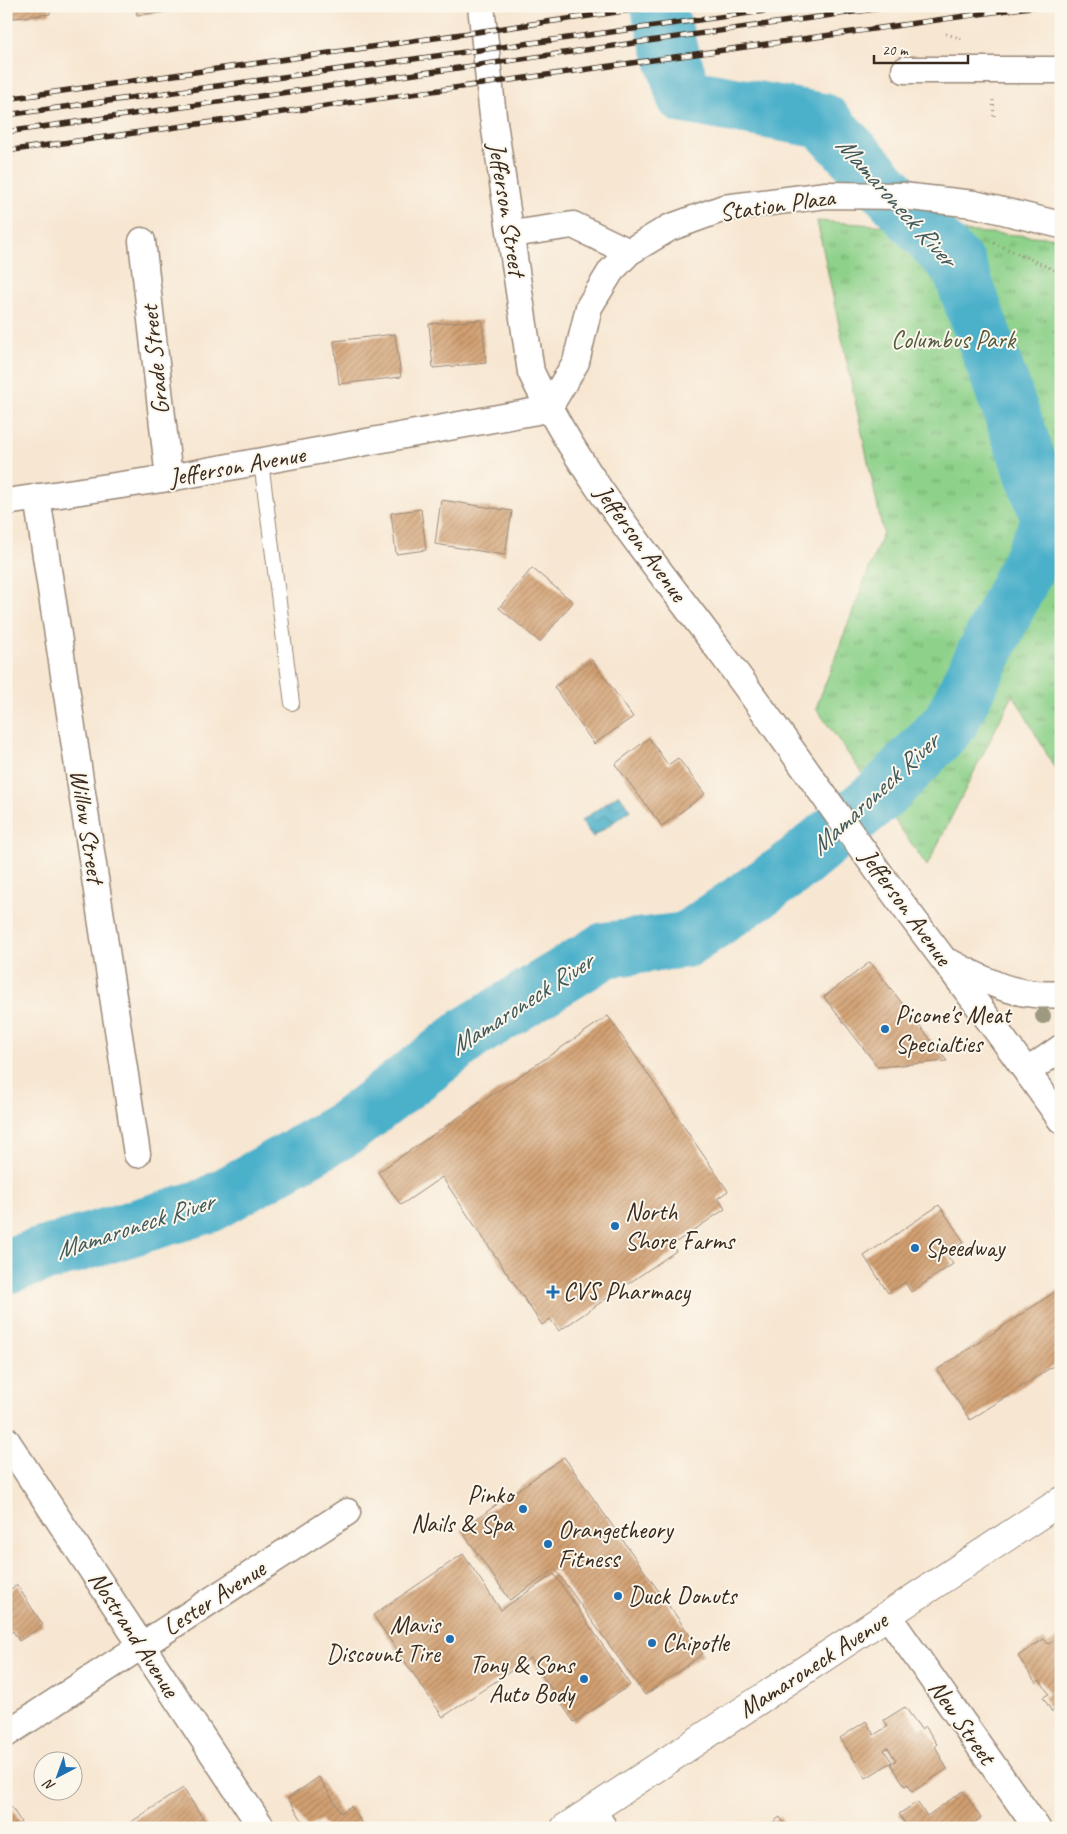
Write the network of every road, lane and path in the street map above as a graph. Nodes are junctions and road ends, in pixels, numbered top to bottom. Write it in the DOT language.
graph roads {
  1 [pos="481,6"];
  2 [pos="1059,18"];
  3 [pos="1061,24"];
  4 [pos="946,34"];
  5 [pos="966,40"];
  6 [pos="905,70"];
  7 [pos="1061,70"];
  8 [pos="992,92"];
  9 [pos="994,118"];
  10 [pos="1058,220"];
  11 [pos="512,234"];
  12 [pos="142,241"];
  13 [pos="994,244"];
  14 [pos="629,252"];
  15 [pos="1061,272"];
  16 [pos="548,409"];
  17 [pos="261,462"];
  18 [pos="169,478"];
  19 [pos="37,498"];
  20 [pos="6,502"];
  21 [pos="292,702"];
  22 [pos="944,959"];
  23 [pos="1061,994"];
  24 [pos="1061,1048"];
  25 [pos="1028,1071"];
  26 [pos="1061,1120"];
  27 [pos="138,1154"];
  28 [pos="6,1440"];
  29 [pos="1061,1501"];
  30 [pos="348,1512"];
  31 [pos="888,1616"];
  32 [pos="140,1646"];
  33 [pos="6,1734"];
  34 [pos="598,1819"];
  35 [pos="262,1828"];
  36 [pos="565,1828"];
  37 [pos="1037,1828"];
  1 -- 11 [label="street, Jefferson Street"];
  2 -- 3 [label="path"];
  4 -- 5 [label="path"];
  6 -- 7 [label="street"];
  8 -- 9 [label="path"];
  10 -- 14 [label="street, Station Plaza"];
  11 -- 14 [label="street"];
  11 -- 16 [label="street, Jefferson Street"];
  12 -- 18 [label="street, Grade Street"];
  13 -- 15 [label="path"];
  14 -- 16 [label="street, Station Plaza"];
  16 -- 17 [label="street, Jefferson Avenue"];
  16 -- 22 [label="street, Jefferson Avenue"];
  17 -- 18 [label="street, Jefferson Avenue"];
  17 -- 21 [label="lane"];
  18 -- 19 [label="street, Jefferson Avenue"];
  19 -- 20 [label="street, Jefferson Avenue"];
  19 -- 27 [label="street, Willow Street"];
  22 -- 23 [label="street"];
  22 -- 25 [label="street, Jefferson Avenue"];
  24 -- 25 [label="street"];
  25 -- 26 [label="street, Jefferson Avenue"];
  28 -- 32 [label="street, Nostrand Avenue"];
  29 -- 31 [label="main road, Mamaroneck Avenue"];
  30 -- 32 [label="street, Lester Avenue"];
  31 -- 34 [label="main road, Mamaroneck Avenue"];
  31 -- 37 [label="street, New Street"];
  32 -- 33 [label="street, Lester Avenue"];
  32 -- 35 [label="street, Nostrand Avenue"];
  34 -- 36 [label="main road, Mamaroneck Avenue"];
}
